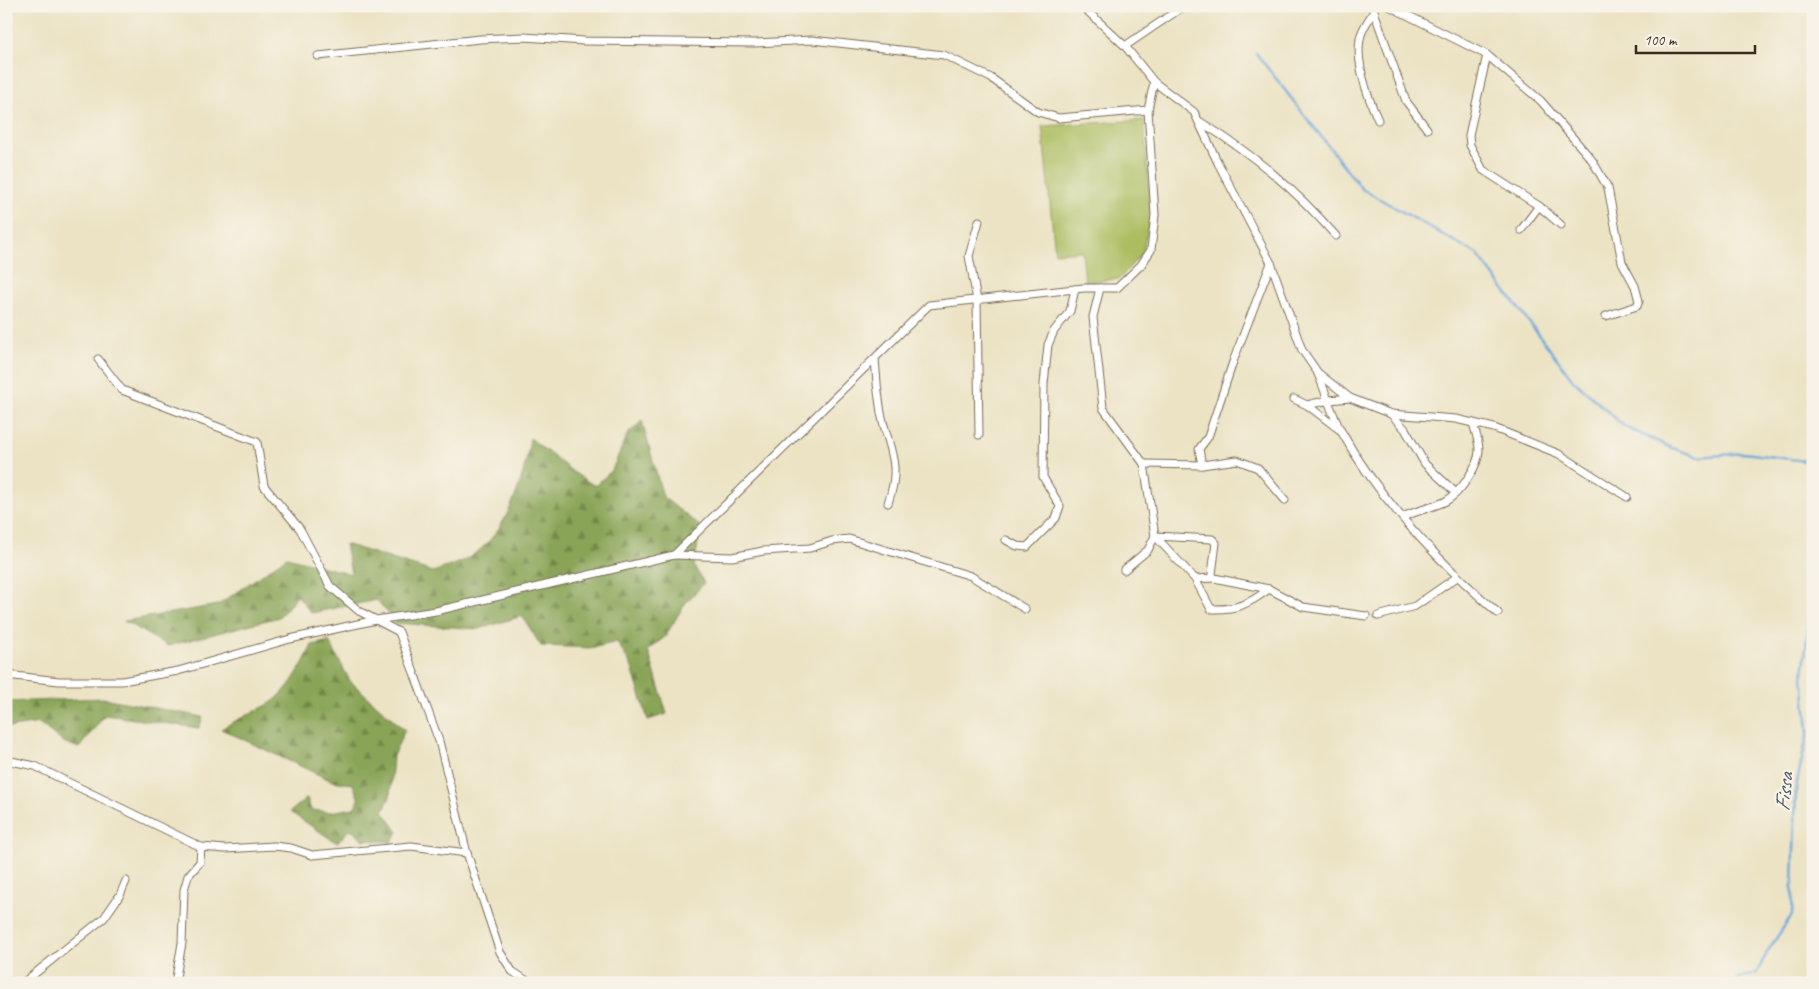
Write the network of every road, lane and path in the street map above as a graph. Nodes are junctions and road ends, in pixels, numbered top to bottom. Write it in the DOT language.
graph roads {
  1 [pos="1082,6"];
  2 [pos="1184,6"];
  3 [pos="1389,6"];
  4 [pos="1373,8"];
  5 [pos="1125,46"];
  6 [pos="1487,55"];
  7 [pos="318,56"];
  8 [pos="1154,82"];
  9 [pos="1148,110"];
  10 [pos="1378,120"];
  11 [pos="1198,121"];
  12 [pos="1426,129"];
  13 [pos="1539,206"];
  14 [pos="979,222"];
  15 [pos="1561,225"];
  16 [pos="1521,230"];
  17 [pos="1336,236"];
  18 [pos="1271,263"];
  19 [pos="1100,288"];
  20 [pos="1075,289"];
  21 [pos="977,300"];
  22 [pos="1606,316"];
  23 [pos="98,359"];
  24 [pos="875,359"];
  25 [pos="1318,374"];
  26 [pos="1350,398"];
  27 [pos="1294,399"];
  28 [pos="1329,400"];
  29 [pos="1307,405"];
  30 [pos="1390,414"];
  31 [pos="1473,423"];
  32 [pos="1341,430"];
  33 [pos="979,435"];
  34 [pos="1144,464"];
  35 [pos="1202,465"];
  36 [pos="1456,493"];
  37 [pos="1627,498"];
  38 [pos="1285,500"];
  39 [pos="888,503"];
  40 [pos="1403,517"];
  41 [pos="1154,536"];
  42 [pos="1006,540"];
  43 [pos="674,555"];
  44 [pos="1124,570"];
  45 [pos="1457,577"];
  46 [pos="1214,578"];
  47 [pos="1195,579"];
  48 [pos="1269,589"];
  49 [pos="1024,609"];
  50 [pos="1498,614"];
  51 [pos="1366,616"];
  52 [pos="1378,616"];
  53 [pos="376,620"];
  54 [pos="6,675"];
  55 [pos="6,760"];
  56 [pos="201,847"];
  57 [pos="467,852"];
  58 [pos="126,880"];
  59 [pos="23,983"];
  60 [pos="175,983"];
  61 [pos="530,983"];
  1 -- 5 [label="street"];
  2 -- 5 [label="street"];
  3 -- 6 [label="street"];
  4 -- 10 [label="street"];
  4 -- 12 [label="street"];
  5 -- 8 [label="street"];
  6 -- 13 [label="street"];
  6 -- 22 [label="street"];
  7 -- 9 [label="street"];
  8 -- 9 [label="street"];
  8 -- 11 [label="street"];
  9 -- 19 [label="street"];
  11 -- 17 [label="street"];
  11 -- 18 [label="street"];
  13 -- 15 [label="street"];
  13 -- 16 [label="street"];
  14 -- 21 [label="street"];
  18 -- 25 [label="street"];
  18 -- 35 [label="street"];
  19 -- 20 [label="street"];
  19 -- 34 [label="street"];
  20 -- 21 [label="street"];
  20 -- 42 [label="street"];
  21 -- 24 [label="street"];
  21 -- 33 [label="street"];
  23 -- 53 [label="street"];
  24 -- 39 [label="street"];
  24 -- 43 [label="street"];
  25 -- 26 [label="street"];
  25 -- 28 [label="street"];
  26 -- 28 [label="street"];
  26 -- 30 [label="street"];
  27 -- 29 [label="street"];
  28 -- 29 [label="street"];
  28 -- 32 [label="street"];
  29 -- 32 [label="street"];
  30 -- 31 [label="street"];
  30 -- 36 [label="street"];
  31 -- 36 [label="street"];
  31 -- 37 [label="street"];
  32 -- 40 [label="street"];
  34 -- 35 [label="street"];
  34 -- 41 [label="street"];
  35 -- 38 [label="street"];
  36 -- 40 [label="street"];
  40 -- 45 [label="street"];
  41 -- 44 [label="street"];
  41 -- 46 [label="street"];
  41 -- 47 [label="street"];
  43 -- 49 [label="street"];
  43 -- 53 [label="street"];
  45 -- 50 [label="street"];
  45 -- 52 [label="street"];
  46 -- 47 [label="street"];
  46 -- 48 [label="street"];
  47 -- 48 [label="street"];
  48 -- 51 [label="street"];
  53 -- 54 [label="street"];
  53 -- 57 [label="street"];
  55 -- 56 [label="street"];
  56 -- 57 [label="street"];
  56 -- 60 [label="street"];
  57 -- 61 [label="street"];
  58 -- 59 [label="street"];
}
